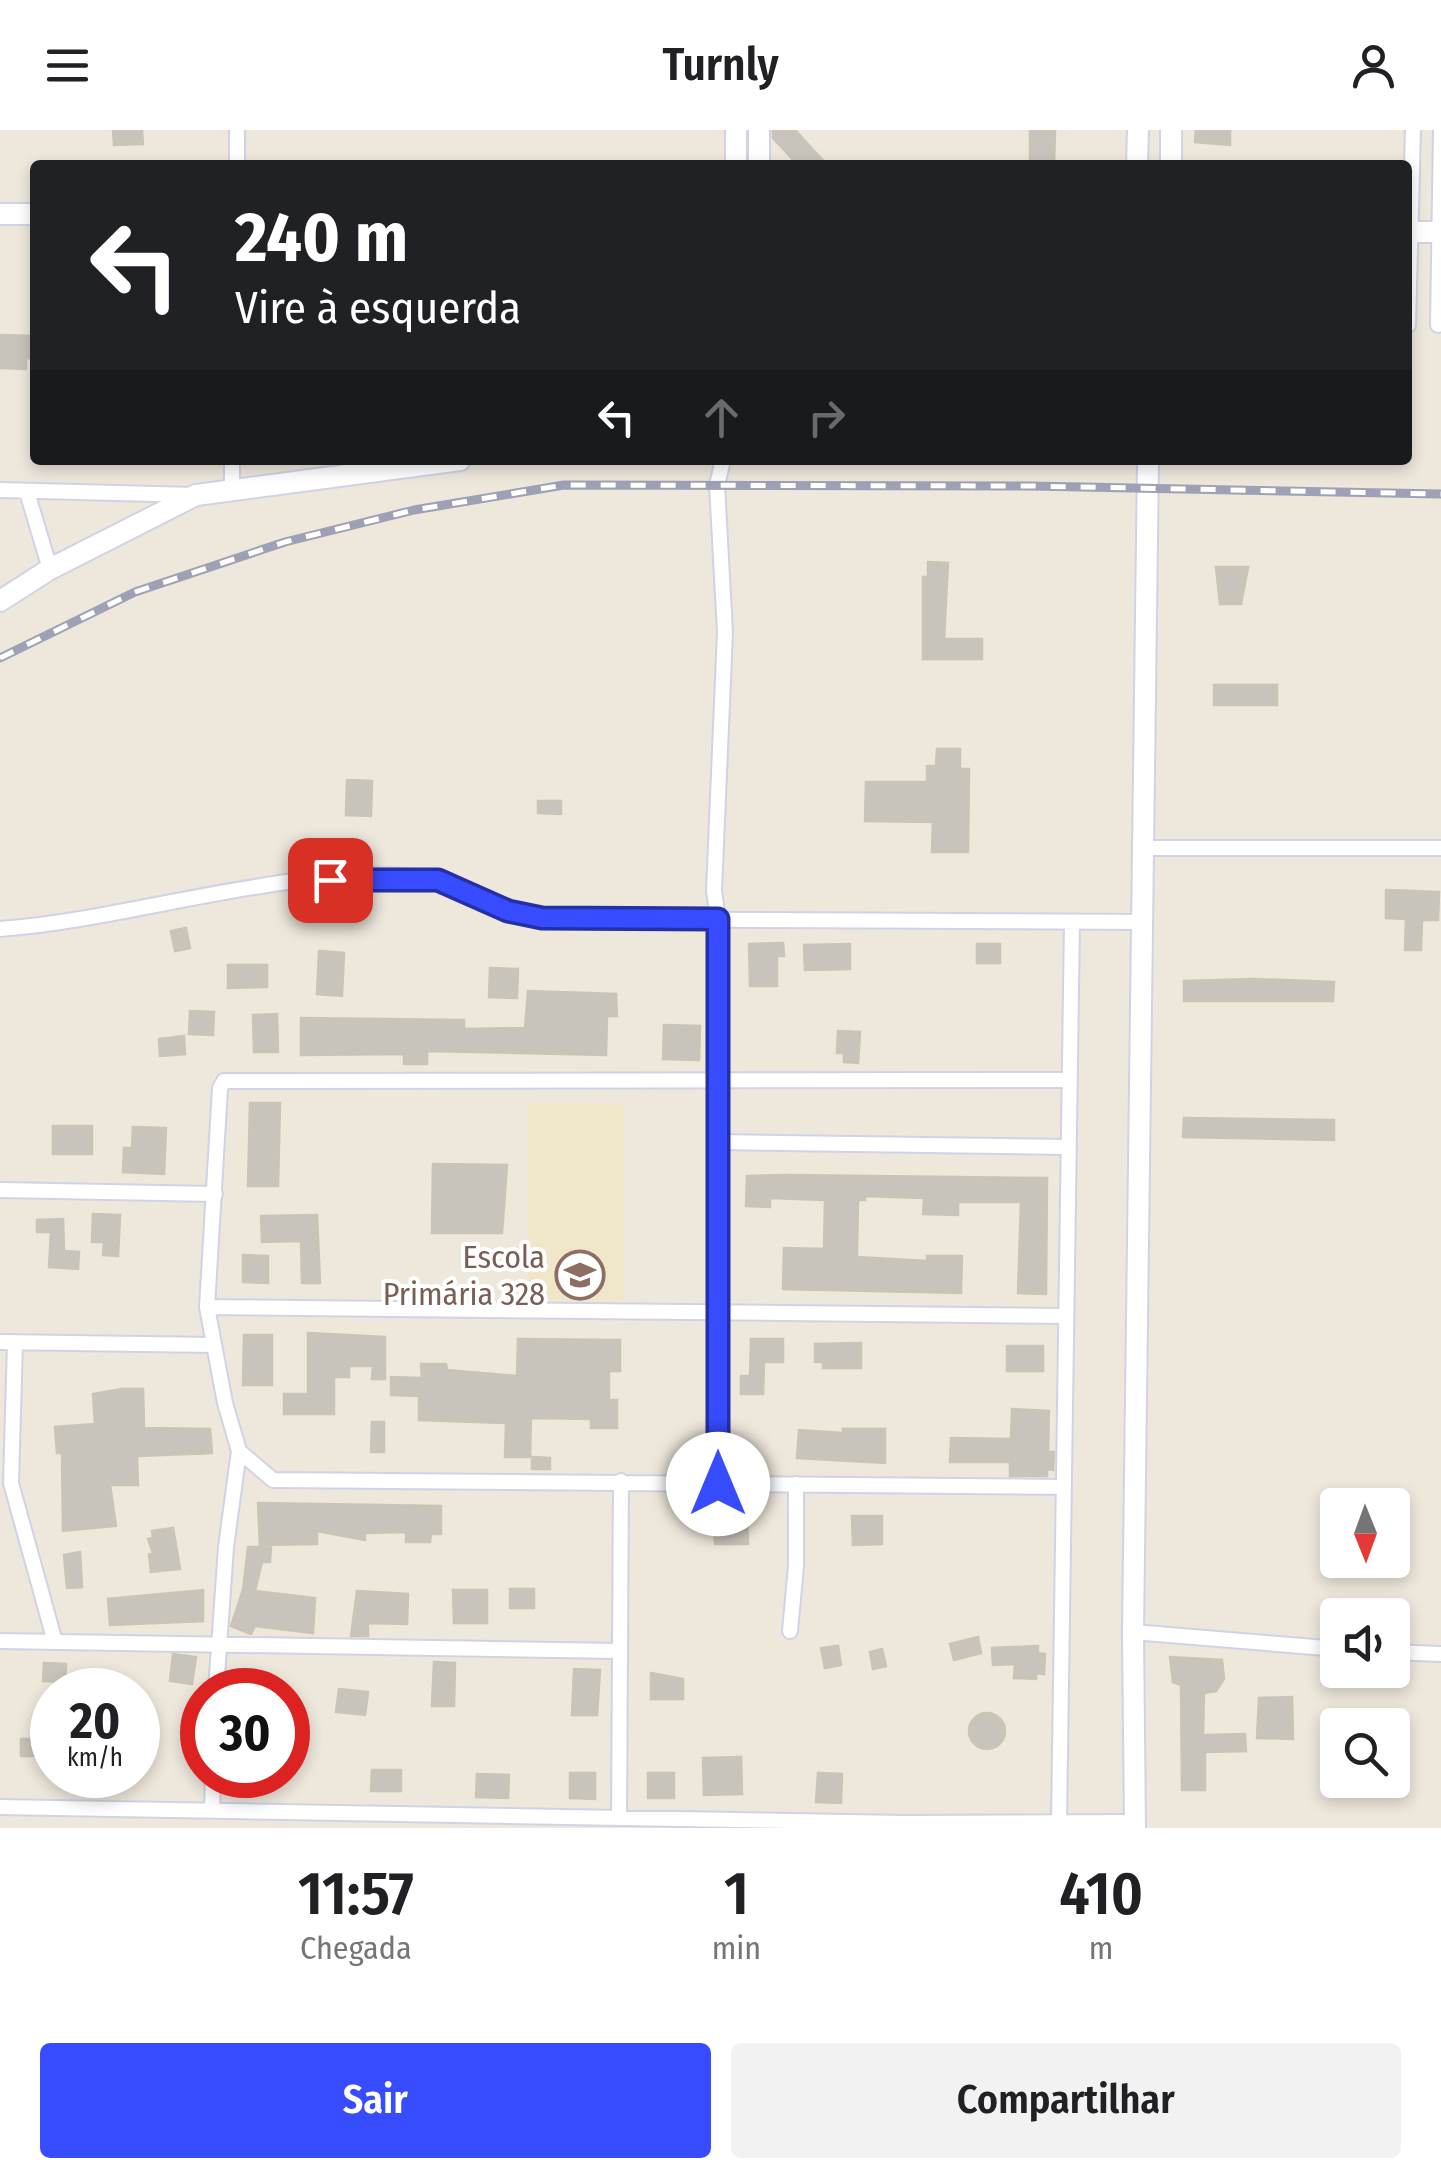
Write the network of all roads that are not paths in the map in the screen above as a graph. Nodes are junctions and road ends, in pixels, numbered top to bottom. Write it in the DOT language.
graph roads {
  1 [pos="237,130"];
  2 [pos="736,130"];
  3 [pos="759,130"];
  4 [pos="1138,130"];
  5 [pos="1171,130"];
  6 [pos="1413,130"];
  7 [pos="1441,130"];
  8 [pos="237,160"];
  9 [pos="736,160"];
  10 [pos="758,160"];
  11 [pos="1138,160"];
  12 [pos="1170,160"];
  13 [pos="1412,160"];
  14 [pos="0,214"];
  15 [pos="30,214"];
  16 [pos="1412,232"];
  17 [pos="1439,232"];
  18 [pos="1412,325"];
  19 [pos="1439,325"];
  20 [pos="232,465"];
  21 [pos="422,465"];
  22 [pos="722,465"];
  23 [pos="1148,465"];
  24 [pos="0,490"];
  25 [pos="232,490"];
  26 [pos="27,492"];
  27 [pos="196,495"];
  28 [pos="50,569"];
  29 [pos="0,601"];
  30 [pos="1145,848"];
  31 [pos="1441,848"];
  32 [pos="718,919"];
  33 [pos="1072,922"];
  34 [pos="1144,922"];
  35 [pos="0,929"];
  36 [pos="716,1080"];
  37 [pos="1070,1080"];
  38 [pos="715,1142"];
  39 [pos="1069,1147"];
  40 [pos="0,1190"];
  41 [pos="215,1194"];
  42 [pos="207,1307"];
  43 [pos="717,1312"];
  44 [pos="1066,1316"];
  45 [pos="8,1342"];
  46 [pos="212,1345"];
  47 [pos="240,1451"];
  48 [pos="622,1481"];
  49 [pos="6,1483"];
  50 [pos="718,1484"];
  51 [pos="796,1484"];
  52 [pos="1064,1487"];
  53 [pos="790,1631"];
  54 [pos="1133,1632"];
  55 [pos="0,1640"];
  56 [pos="55,1642"];
  57 [pos="218,1646"];
  58 [pos="1320,1648"];
  59 [pos="620,1651"];
  60 [pos="1410,1653"];
  61 [pos="1441,1654"];
  62 [pos="217,1668"];
  63 [pos="212,1798"];
  64 [pos="0,1807"];
  65 [pos="212,1811"];
  66 [pos="619,1816"];
  67 [pos="408,1821"];
  68 [pos="1059,1822"];
  69 [pos="755,1823"];
  70 [pos="1135,1825"];
  1 -- 8 [label="street"];
  2 -- 9 [label="main road"];
  3 -- 10 [label="main road"];
  4 -- 11 [label="main road"];
  5 -- 12 [label="main road"];
  6 -- 13 [label="street"];
  7 -- 17 [label="street"];
  14 -- 15 [label="main road"];
  16 -- 17 [label="main road"];
  17 -- 19 [label="street"];
  18 -- 19 [label="street"];
  20 -- 25 [label="street"];
  21 -- 25 [label="main road"];
  22 -- 32 [label="street"];
  23 -- 30 [label="main road"];
  24 -- 26 [label="street"];
  25 -- 27 [label="main road"];
  26 -- 27 [label="street"];
  26 -- 28 [label="street"];
  27 -- 28 [label="main road"];
  28 -- 29 [label="main road"];
  30 -- 31 [label="street"];
  30 -- 34 [label="main road"];
  32 -- 33 [label="street"];
  32 -- 35 [label="street"];
  32 -- 36 [label="street"];
  33 -- 34 [label="street"];
  33 -- 37 [label="street"];
  34 -- 54 [label="main road"];
  36 -- 37 [label="street"];
  36 -- 38 [label="street"];
  36 -- 41 [label="street"];
  37 -- 39 [label="street"];
  38 -- 39 [label="street"];
  38 -- 43 [label="street"];
  39 -- 44 [label="street"];
  40 -- 41 [label="street"];
  41 -- 42 [label="street"];
  42 -- 43 [label="street"];
  42 -- 46 [label="street"];
  43 -- 44 [label="street"];
  43 -- 50 [label="street"];
  44 -- 52 [label="street"];
  45 -- 46 [label="street"];
  45 -- 49 [label="street"];
  46 -- 47 [label="street"];
  47 -- 48 [label="street"];
  47 -- 57 [label="street"];
  48 -- 50 [label="street"];
  48 -- 59 [label="street"];
  49 -- 56 [label="street"];
  50 -- 51 [label="street"];
  51 -- 52 [label="street"];
  51 -- 53 [label="street"];
  52 -- 68 [label="street"];
  54 -- 58 [label="street"];
  54 -- 70 [label="main road"];
  55 -- 56 [label="street"];
  56 -- 57 [label="street"];
  57 -- 59 [label="street"];
  57 -- 62 [label="street"];
  59 -- 66 [label="street"];
  60 -- 61 [label="street"];
  63 -- 65 [label="street"];
  64 -- 65 [label="street"];
  65 -- 67 [label="street"];
  66 -- 67 [label="street"];
  66 -- 69 [label="street"];
  68 -- 69 [label="street"];
  68 -- 70 [label="street"];
}
